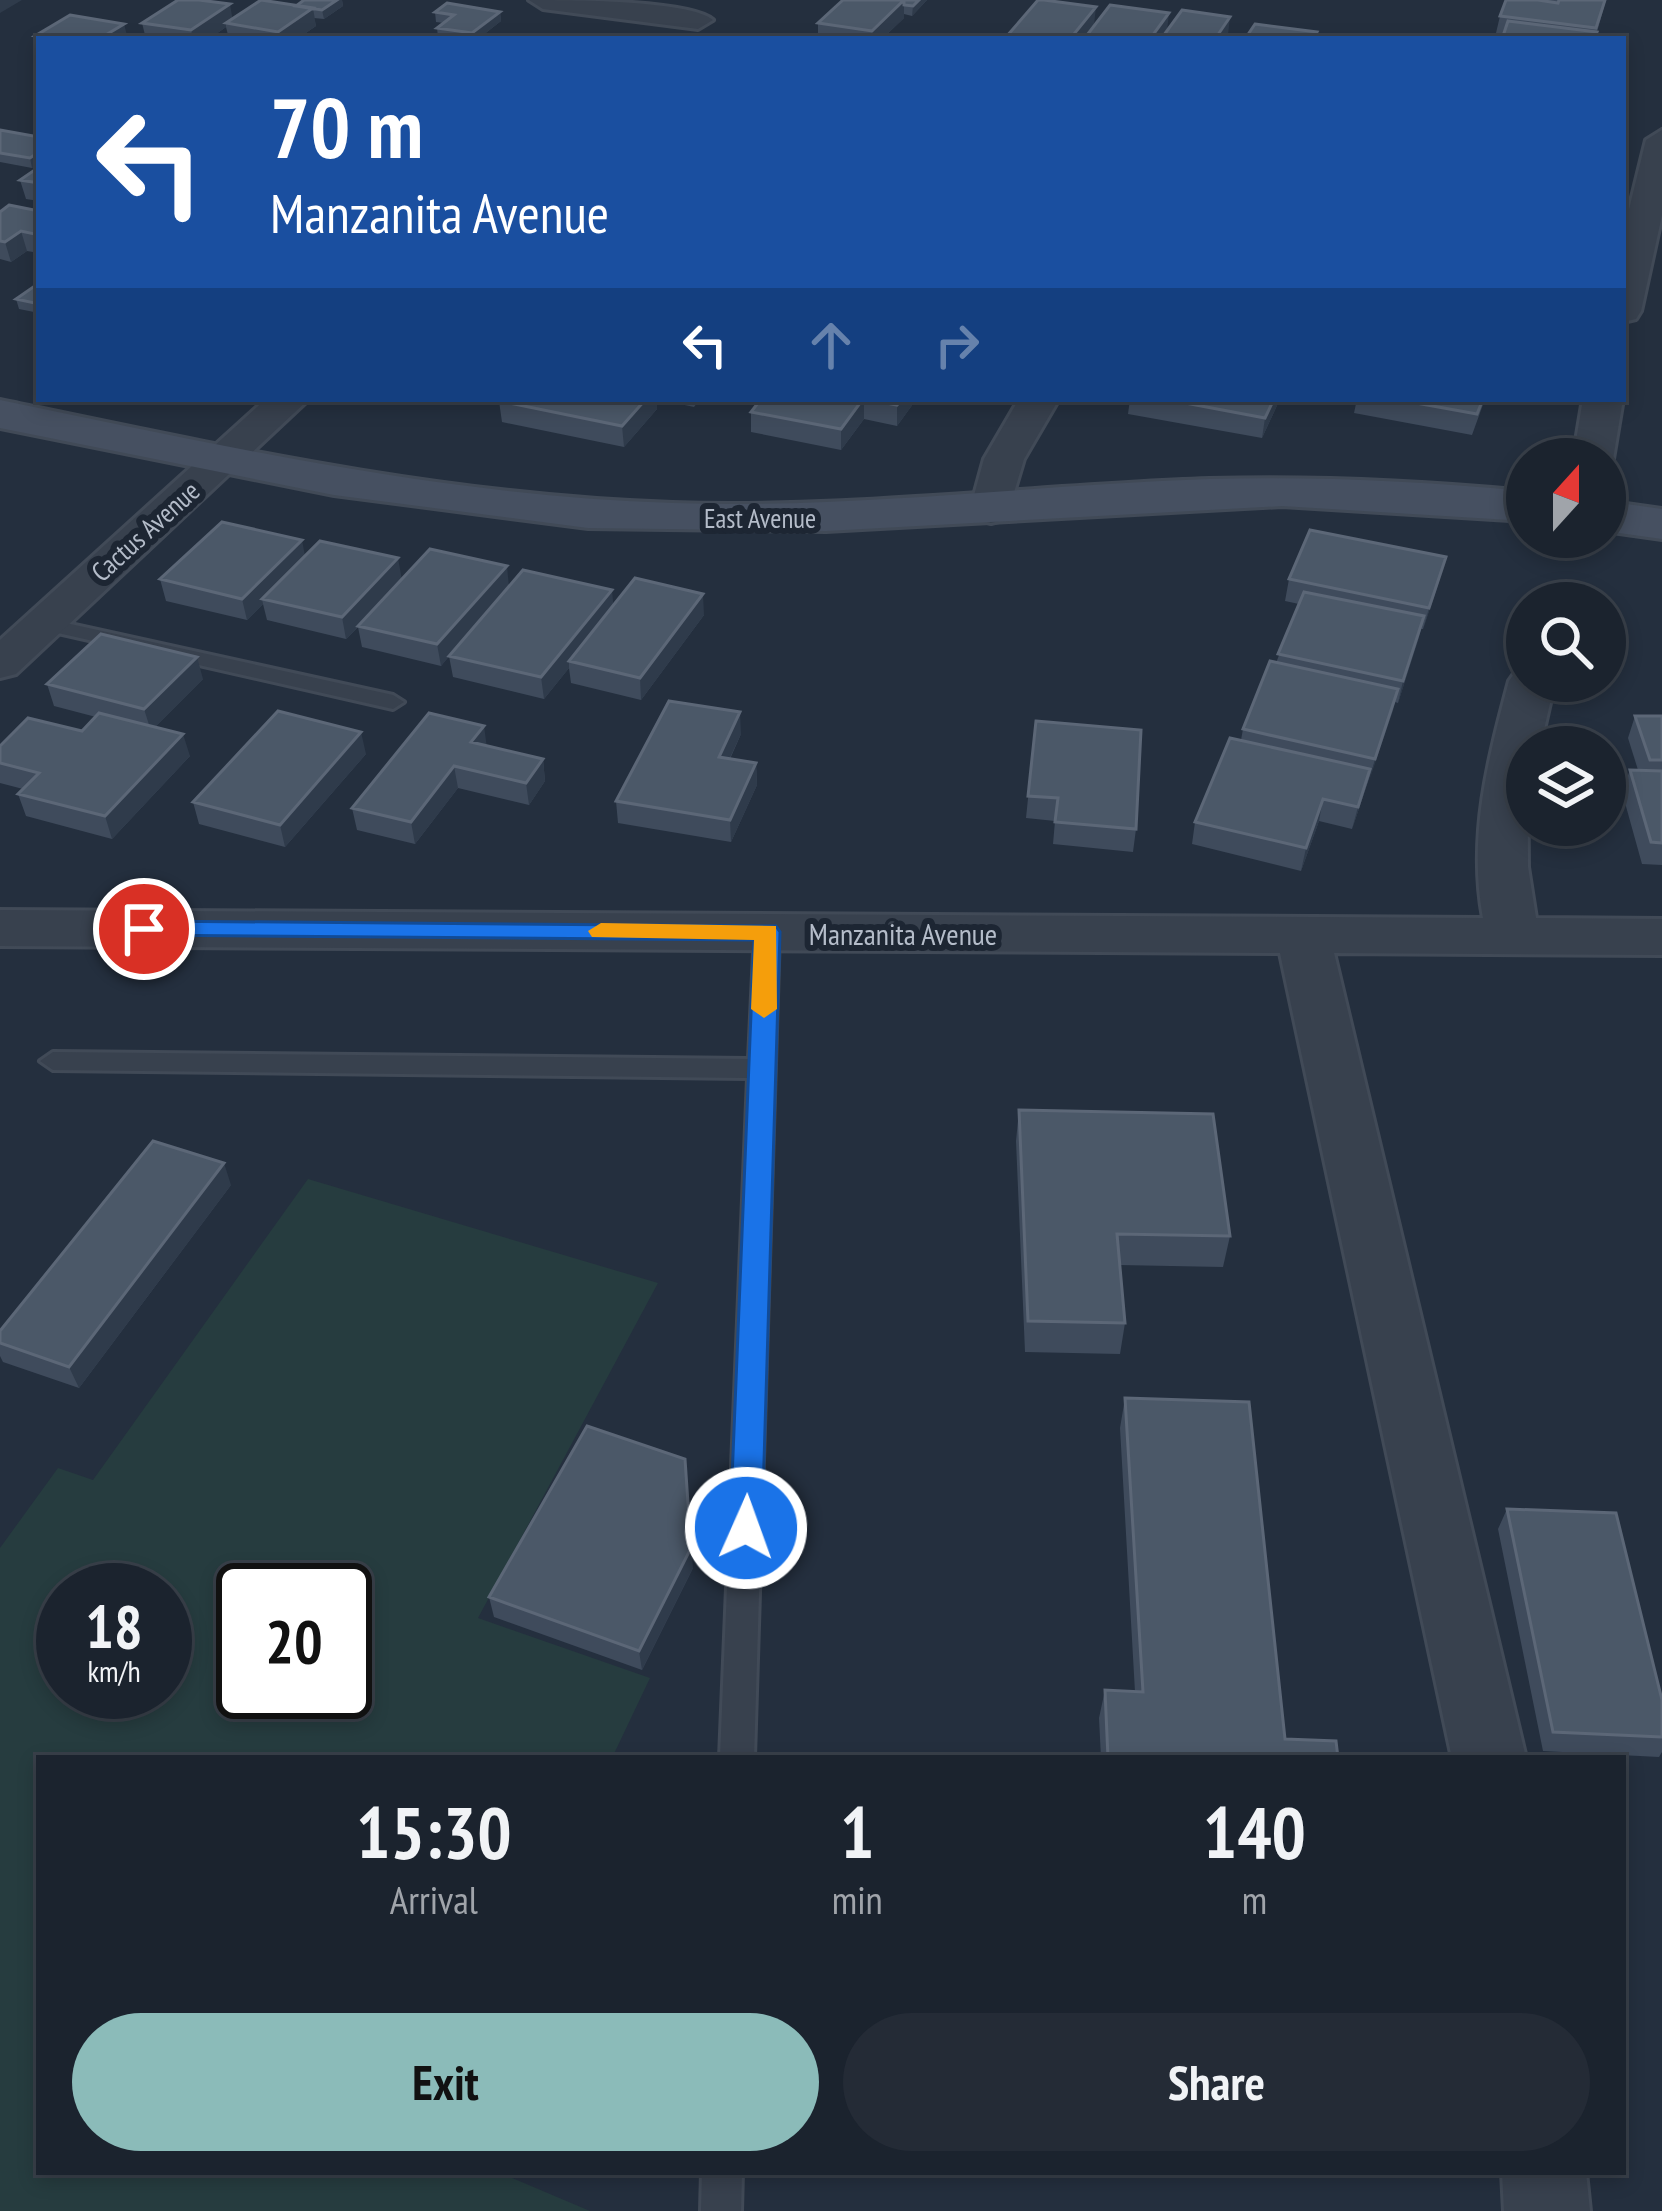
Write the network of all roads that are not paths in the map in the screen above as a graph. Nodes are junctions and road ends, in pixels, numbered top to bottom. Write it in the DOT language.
graph roads {
  1 [pos="543,0"];
  2 [pos="698,20"];
  3 [pos="1662,140"];
  4 [pos="1626,298"];
  5 [pos="286,402"];
  6 [pos="1037,402"];
  7 [pos="1602,402"];
  8 [pos="0,413"];
  9 [pos="1596,438"];
  10 [pos="223,460"];
  11 [pos="1506,504"];
  12 [pos="991,510"];
  13 [pos="1626,519"];
  14 [pos="1662,524"];
  15 [pos="17,641"];
  16 [pos="393,702"];
  17 [pos="1527,702"];
  18 [pos="0,928"];
  19 [pos="767,932"];
  20 [pos="1303,934"];
  21 [pos="1513,935"];
  22 [pos="1662,937"];
  23 [pos="53,1060"];
  24 [pos="762,1069"];
  25 [pos="737,1755"];
  26 [pos="1488,1755"];
  27 [pos="722,2175"];
  28 [pos="1544,2175"];
  29 [pos="721,2211"];
  30 [pos="1547,2211"];
  1 -- 2 [label="street"];
  3 -- 4 [label="street"];
  5 -- 10 [label="street, Cactus Avenue"];
  6 -- 12 [label="street"];
  7 -- 9 [label="street"];
  8 -- 10 [label="main road, East Avenue"];
  10 -- 12 [label="main road, East Avenue"];
  10 -- 15 [label="street, Cactus Avenue"];
  11 -- 12 [label="main road, East Avenue"];
  13 -- 14 [label="main road"];
  15 -- 16 [label="lane"];
  17 -- 21 [label="street"];
  18 -- 19 [label="street, Manzanita Avenue"];
  19 -- 20 [label="street, Manzanita Avenue"];
  19 -- 24 [label="lane"];
  20 -- 21 [label="street, Manzanita Avenue"];
  20 -- 26 [label="street"];
  21 -- 22 [label="street, Manzanita Avenue"];
  23 -- 24 [label="lane"];
  24 -- 25 [label="lane"];
  27 -- 29 [label="lane"];
  28 -- 30 [label="street"];
}
